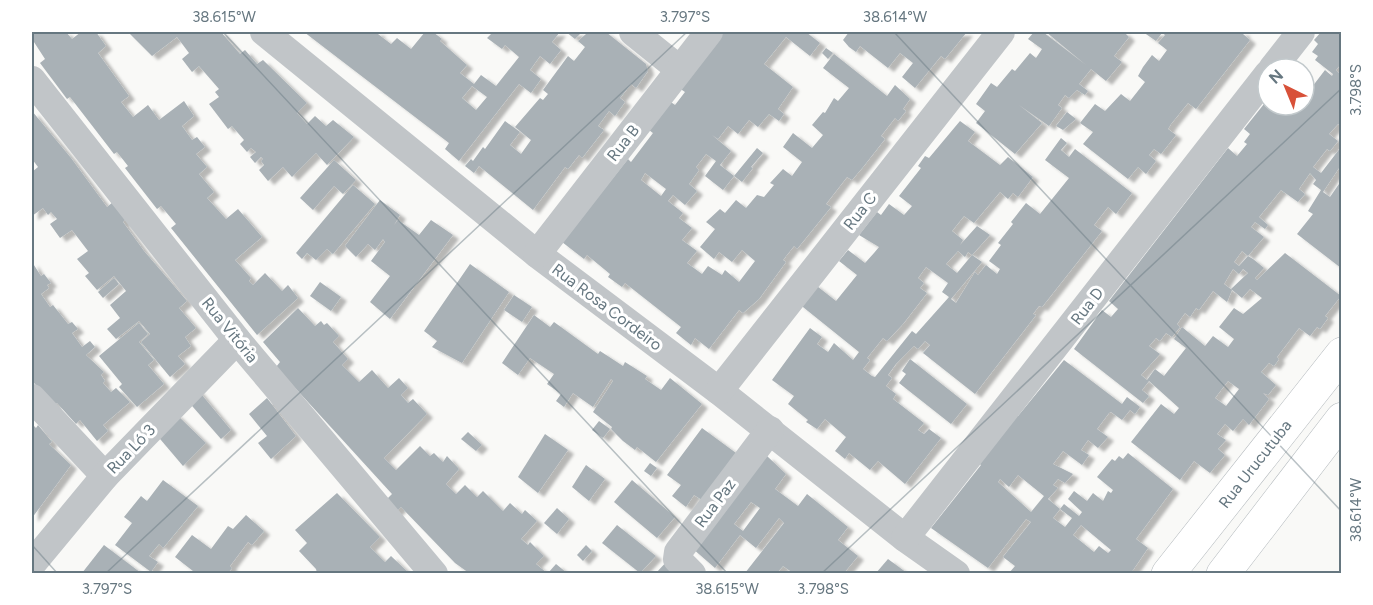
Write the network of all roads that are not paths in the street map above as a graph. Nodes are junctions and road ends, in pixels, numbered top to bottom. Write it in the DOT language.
graph roads {
  1 [pos="264,32"];
  2 [pos="633,32"];
  3 [pos="709,32"];
  4 [pos="1001,32"];
  5 [pos="1301,32"];
  6 [pos="1281,57"];
  7 [pos="680,69"];
  8 [pos="32,80"];
  9 [pos="1256,89"];
  10 [pos="537,255"];
  11 [pos="237,340"];
  12 [pos="1341,354"];
  13 [pos="719,391"];
  14 [pos="32,398"];
  15 [pos="1341,419"];
  16 [pos="770,430"];
  17 [pos="105,476"];
  18 [pos="905,538"];
  19 [pos="32,564"];
  20 [pos="434,573"];
  21 [pos="692,573"];
  22 [pos="956,573"];
  23 [pos="1168,573"];
  24 [pos="1223,573"];
  1 -- 10 [label="street, Rua Rosa Cordeiro"];
  2 -- 7 [label="street"];
  3 -- 7 [label="street, Rua B"];
  4 -- 13 [label="street, Rua C"];
  5 -- 6 [label="street"];
  7 -- 10 [label="street, Rua B"];
  8 -- 11 [label="street, Rua Vitória"];
  9 -- 18 [label="street, Rua D"];
  10 -- 13 [label="street, Rua Rosa Cordeiro"];
  11 -- 17 [label="street, Rua Ló 3"];
  11 -- 20 [label="street, Rua Vitória"];
  12 -- 23 [label="street, Rua Urucutuba"];
  13 -- 16 [label="street, Rua Rosa Cordeiro"];
  14 -- 17 [label="street"];
  15 -- 24 [label="street"];
  16 -- 18 [label="street, Rua Rosa Cordeiro"];
  16 -- 21 [label="street, Rua Paz"];
  17 -- 19 [label="street, Rua Ló 3"];
  18 -- 22 [label="street, Rua Rosa Cordeiro"];
}
